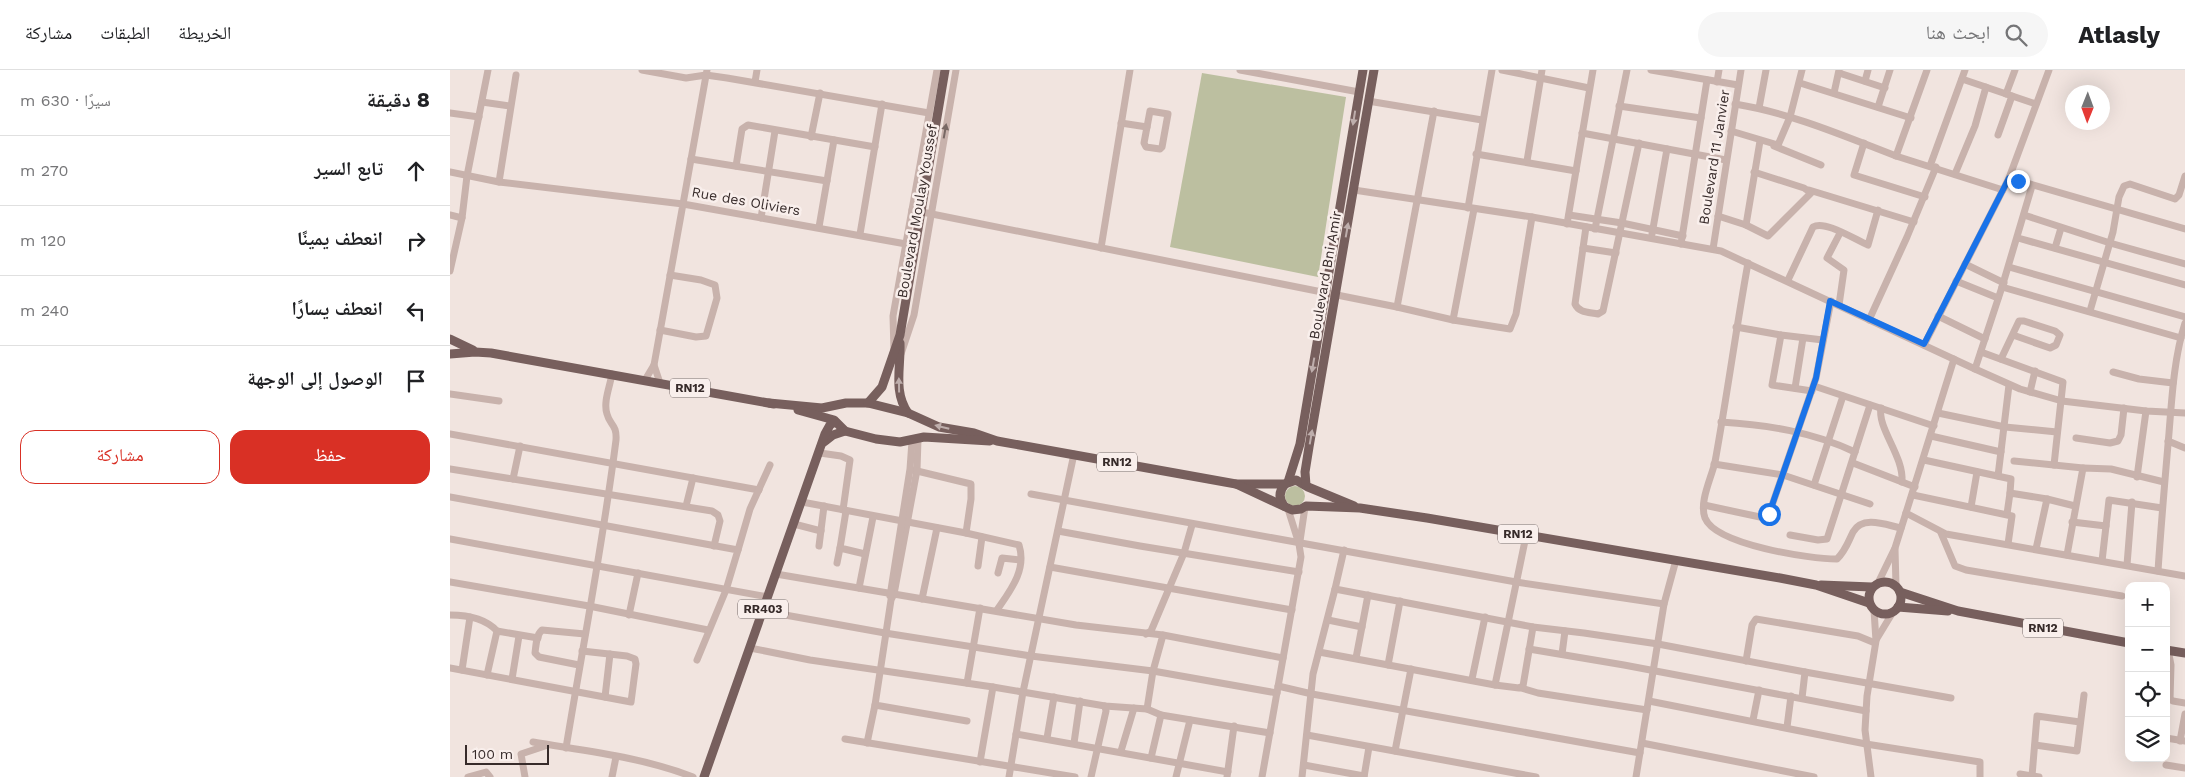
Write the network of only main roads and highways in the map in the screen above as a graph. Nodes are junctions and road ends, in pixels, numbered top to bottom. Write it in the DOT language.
graph roads {
  1 [pos="945,70"];
  2 [pos="1363,70"];
  3 [pos="1374,70"];
  4 [pos="450,339"];
  5 [pos="475,352"];
  6 [pos="450,353"];
  7 [pos="897,355"];
  8 [pos="868,402"];
  9 [pos="769,403"];
  10 [pos="840,406"];
  11 [pos="908,413"];
  12 [pos="921,420"];
  13 [pos="835,421"];
  14 [pos="845,431"];
  15 [pos="916,440"];
  16 [pos="997,441"];
  17 [pos="824,442"];
  18 [pos="1287,483"];
  19 [pos="1236,484"];
  20 [pos="1307,486"];
  21 [pos="1306,506"];
  22 [pos="1286,507"];
  23 [pos="1360,508"];
  24 [pos="1816,585"];
  25 [pos="1875,585"];
  26 [pos="1898,589"];
  27 [pos="1871,606"];
  28 [pos="1895,609"];
  29 [pos="1958,611"];
  30 [pos="2125,642"];
  31 [pos="2170,650"];
  32 [pos="2184,652"];
  33 [pos="704,777"];
  1 -- 7 [label="main road, Boulevard Moulay Youssef"];
  2 -- 18 [label="main road, Boulevard Bni Amir, one-way"];
  20 -- 3 [label="main road, Boulevard Bni Amir, one-way"];
  4 -- 5 [label="main road, RN12"];
  4 -- 6 [label="main road, RN12"];
  5 -- 6 [label="main road, RN12"];
  5 -- 9 [label="main road, RN12"];
  7 -- 8 [label="main road"];
  11 -- 7 [label="main road, one-way"];
  8 -- 10 [label="main road, RN12"];
  8 -- 11 [label="main road, RN12"];
  9 -- 10 [label="main road, RN12"];
  9 -- 13 [label="main road, RN12"];
  10 -- 13 [label="main road"];
  11 -- 12 [label="main road, RN12"];
  12 -- 15 [label="main road"];
  16 -- 12 [label="main road, RN12, one-way"];
  13 -- 14 [label="main road"];
  13 -- 17 [label="main road, RR403"];
  14 -- 15 [label="main road, RN12"];
  14 -- 17 [label="main road"];
  15 -- 16 [label="main road, RN12"];
  16 -- 19 [label="main road, RN12"];
  17 -- 33 [label="main road, RR403"];
  18 -- 19 [label="main road, RN12"];
  18 -- 20 [label="main road, RN12"];
  18 -- 22 [label="main road"];
  19 -- 22 [label="main road, RN12"];
  20 -- 21 [label="main road"];
  20 -- 23 [label="main road, RN12"];
  21 -- 22 [label="main road, RN12"];
  21 -- 23 [label="main road, RN12"];
  23 -- 24 [label="main road, RN12"];
  24 -- 25 [label="main road, RN12"];
  24 -- 27 [label="main road, RN12"];
  25 -- 26 [label="main road"];
  25 -- 27 [label="main road"];
  26 -- 28 [label="main road"];
  26 -- 29 [label="main road, RN12"];
  27 -- 28 [label="main road"];
  28 -- 29 [label="main road, RN12"];
  29 -- 30 [label="main road, RN12"];
  31 -- 32 [label="main road"];
}
